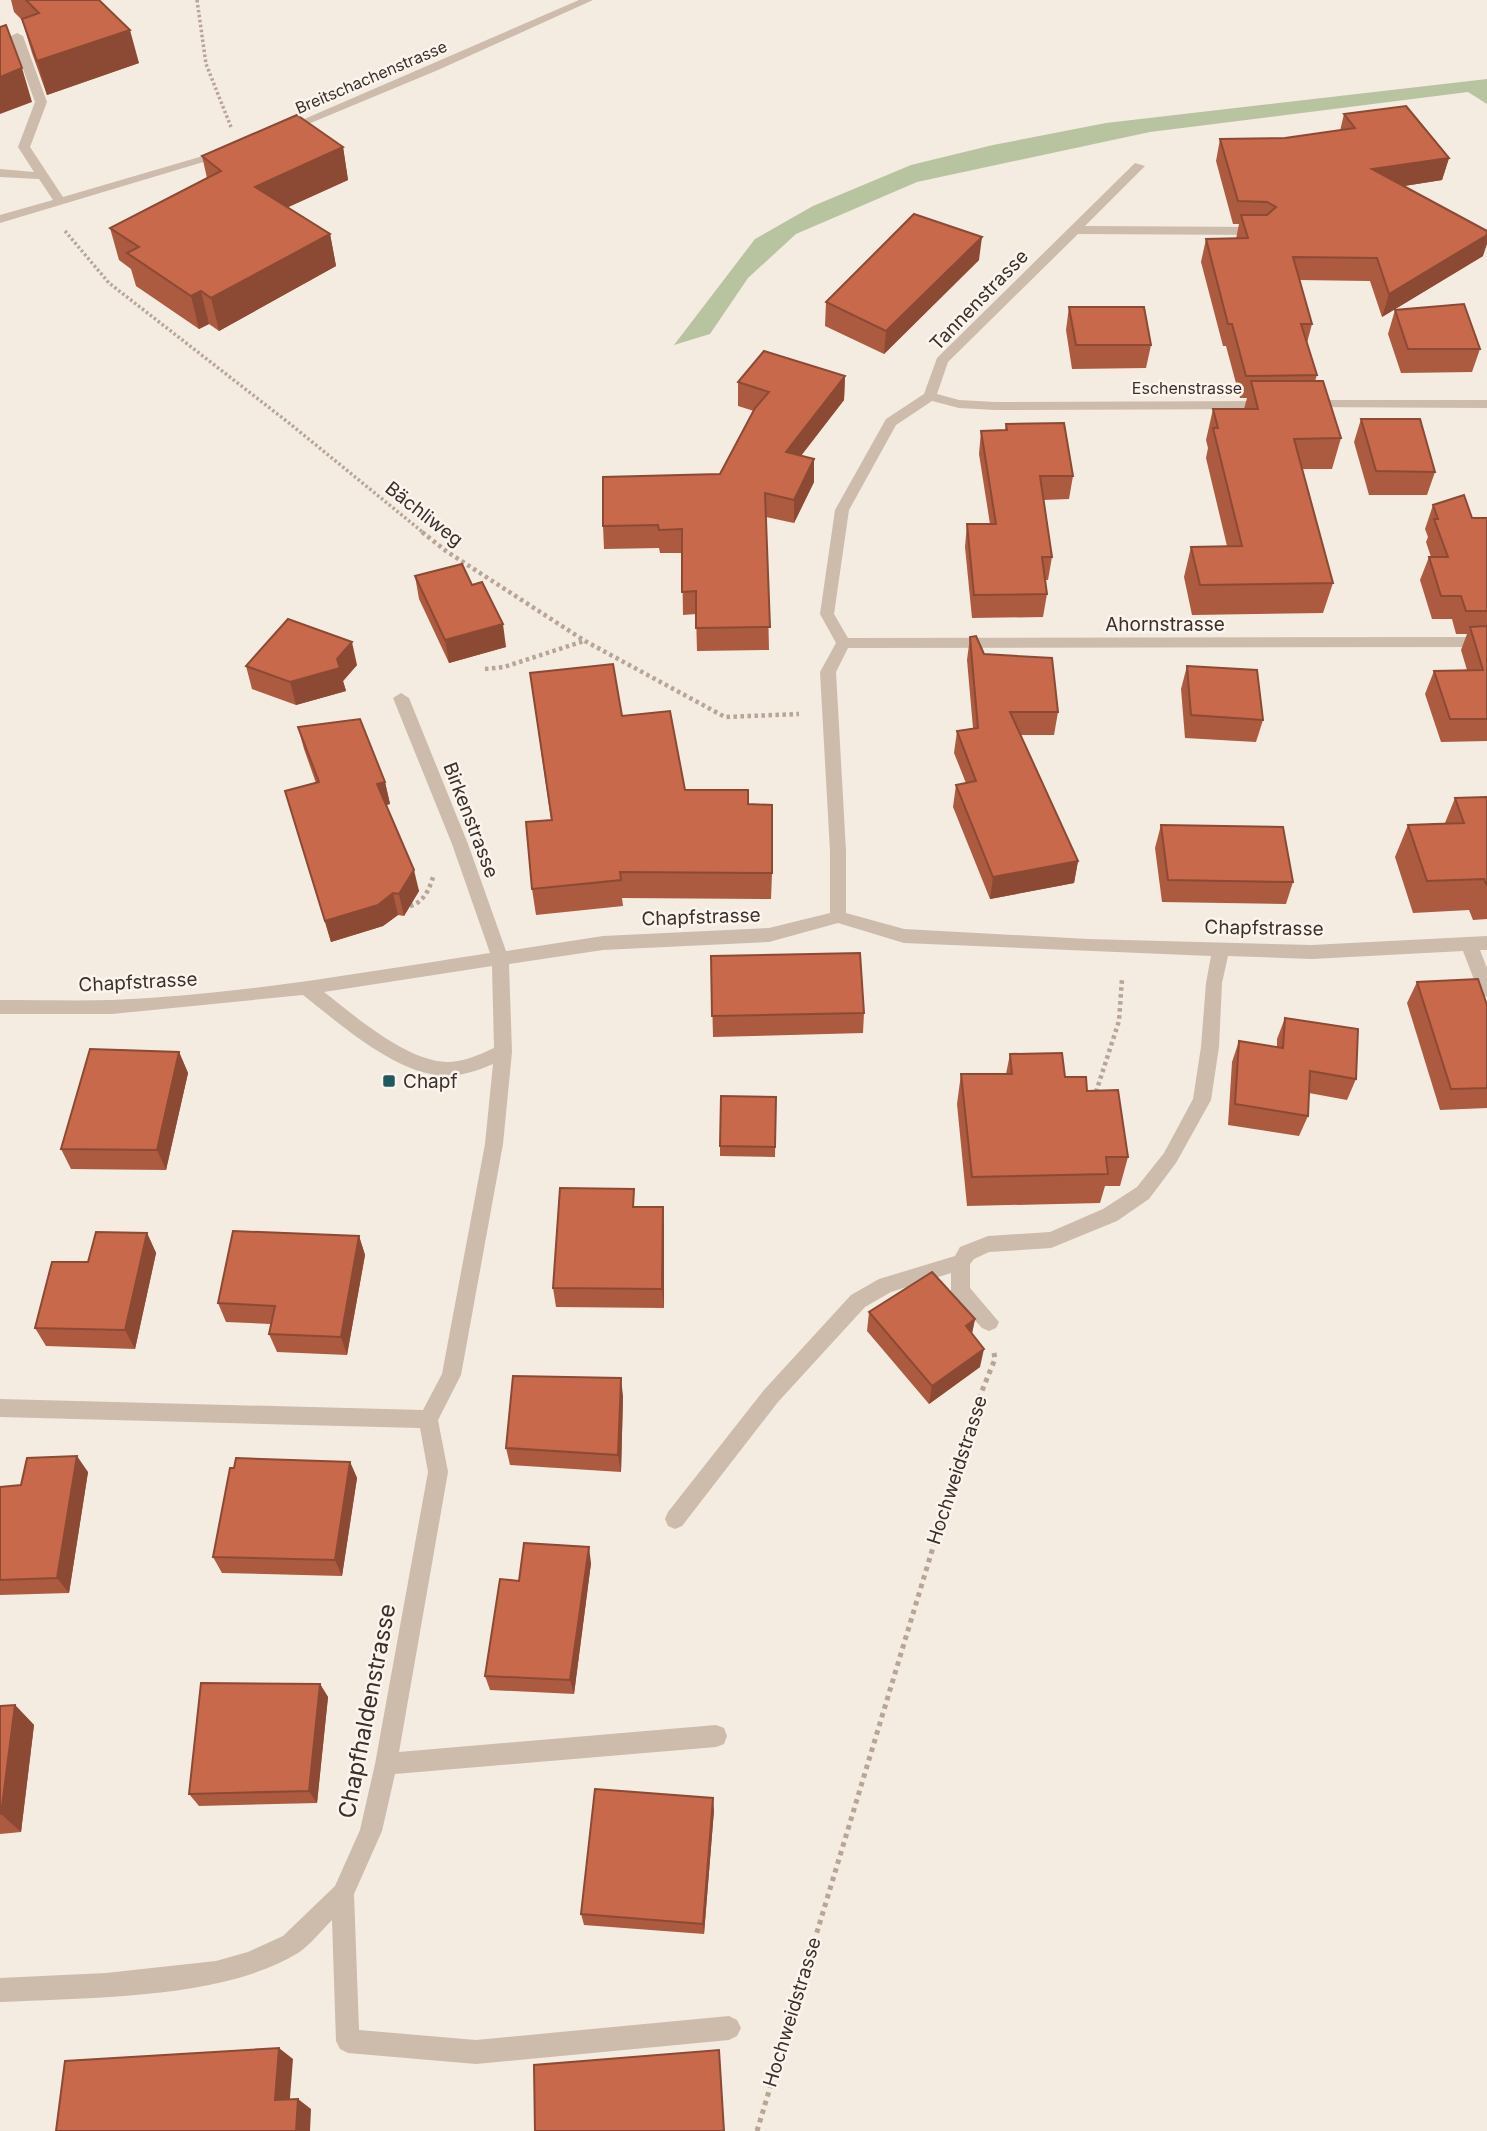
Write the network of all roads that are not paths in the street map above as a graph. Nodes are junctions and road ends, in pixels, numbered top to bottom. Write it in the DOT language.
graph roads {
  1 [pos="588,0"];
  2 [pos="17,36"];
  3 [pos="276,134"];
  4 [pos="240,149"];
  5 [pos="1139,166"];
  6 [pos="0,173"];
  7 [pos="44,176"];
  8 [pos="60,202"];
  9 [pos="0,219"];
  10 [pos="1075,230"];
  11 [pos="1262,231"];
  12 [pos="930,396"];
  13 [pos="1487,404"];
  14 [pos="1487,642"];
  15 [pos="843,643"];
  16 [pos="401,698"];
  17 [pos="838,917"];
  18 [pos="1487,943"];
  19 [pos="1469,944"];
  20 [pos="1221,948"];
  21 [pos="500,957"];
  22 [pos="306,988"];
  23 [pos="1487,989"];
  24 [pos="0,1007"];
  25 [pos="503,1052"];
  26 [pos="961,1262"];
  27 [pos="989,1322"];
  28 [pos="0,1408"];
  29 [pos="428,1419"];
  30 [pos="675,1519"];
  31 [pos="716,1736"];
  32 [pos="386,1764"];
  33 [pos="343,1894"];
  34 [pos="0,1990"];
  35 [pos="729,2028"];
  1 -- 3 [label="street, Breitschachenstrasse"];
  2 -- 7 [label="street"];
  4 -- 8 [label="street"];
  5 -- 10 [label="street, Tannenstrasse"];
  6 -- 7 [label="street"];
  7 -- 8 [label="street"];
  8 -- 9 [label="street"];
  10 -- 11 [label="street"];
  10 -- 12 [label="street, Tannenstrasse"];
  12 -- 13 [label="street, Eschenstrasse"];
  12 -- 15 [label="street"];
  14 -- 15 [label="street, Ahornstrasse"];
  15 -- 17 [label="street"];
  16 -- 21 [label="street, Birkenstrasse"];
  17 -- 20 [label="street, Chapfstrasse"];
  17 -- 21 [label="street, Chapfstrasse"];
  18 -- 19 [label="street, Chapfstrasse"];
  19 -- 20 [label="street, Chapfstrasse"];
  19 -- 23 [label="street"];
  20 -- 26 [label="street"];
  21 -- 22 [label="street, Chapfstrasse"];
  21 -- 25 [label="street"];
  22 -- 24 [label="street, Chapfstrasse"];
  22 -- 25 [label="street"];
  25 -- 29 [label="street"];
  26 -- 27 [label="street"];
  26 -- 30 [label="street"];
  28 -- 29 [label="street"];
  29 -- 32 [label="street, Chapfhaldenstrasse"];
  31 -- 32 [label="street"];
  32 -- 33 [label="street, Chapfhaldenstrasse"];
  33 -- 34 [label="street, Chapfhaldenstrasse"];
  33 -- 35 [label="street"];
}
